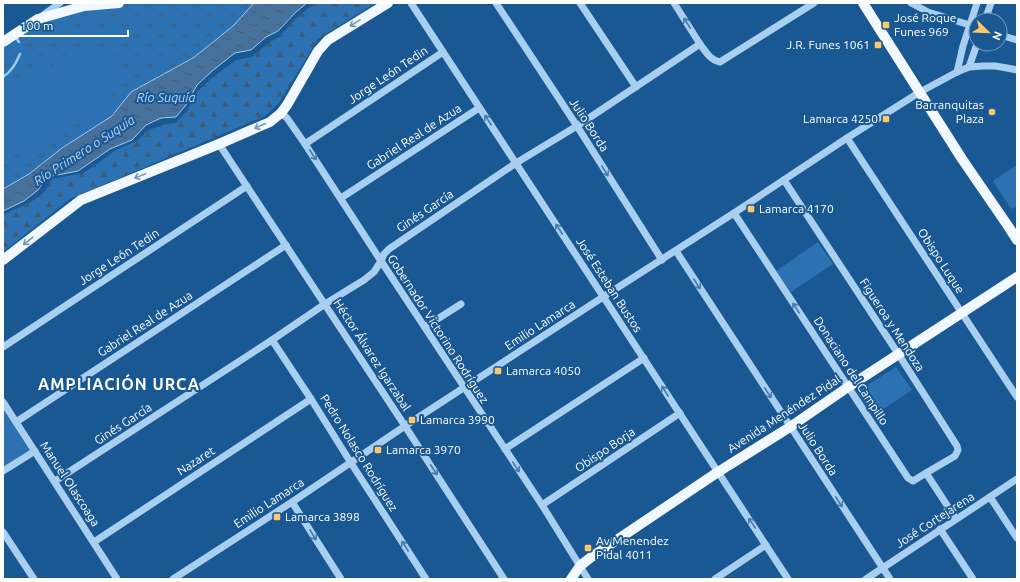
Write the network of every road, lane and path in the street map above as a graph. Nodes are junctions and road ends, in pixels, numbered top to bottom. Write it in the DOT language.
graph roads {
  1 [pos="60,3"];
  2 [pos="119,3"];
  3 [pos="388,3"];
  4 [pos="411,3"];
  5 [pos="496,3"];
  6 [pos="580,3"];
  7 [pos="674,3"];
  8 [pos="814,3"];
  9 [pos="863,3"];
  10 [pos="911,3"];
  11 [pos="38,19"];
  12 [pos="968,24"];
  13 [pos="968,40"];
  14 [pos="3,42"];
  15 [pos="700,44"];
  16 [pos="443,52"];
  17 [pos="974,52"];
  18 [pos="969,67"];
  19 [pos="1017,70"];
  20 [pos="957,72"];
  21 [pos="636,87"];
  22 [pos="920,92"];
  23 [pos="480,108"];
  24 [pos="281,112"];
  25 [pos="577,126"];
  26 [pos="847,138"];
  27 [pos="219,144"];
  28 [pos="305,144"];
  29 [pos="516,164"];
  30 [pos="784,180"];
  31 [pos="247,186"];
  32 [pos="341,198"];
  33 [pos="734,213"];
  34 [pos="1017,240"];
  35 [pos="286,245"];
  36 [pos="676,251"];
  37 [pos="3,260"];
  38 [pos="662,260"];
  39 [pos="381,261"];
  40 [pos="1017,277"];
  41 [pos="603,297"];
  42 [pos="325,304"];
  43 [pos="461,304"];
  44 [pos="962,313"];
  45 [pos="425,327"];
  46 [pos="272,340"];
  47 [pos="3,346"];
  48 [pos="899,355"];
  49 [pos="644,358"];
  50 [pos="848,387"];
  51 [pos="464,388"];
  52 [pos="1017,397"];
  53 [pos="311,399"];
  54 [pos="3,402"];
  55 [pos="680,413"];
  56 [pos="16,422"];
  57 [pos="405,426"];
  58 [pos="790,427"];
  59 [pos="505,450"];
  60 [pos="35,451"];
  61 [pos="351,463"];
  62 [pos="3,472"];
  63 [pos="718,472"];
  64 [pos="926,473"];
  65 [pos="1017,479"];
  66 [pos="55,481"];
  67 [pos="990,497"];
  68 [pos="292,502"];
  69 [pos="542,505"];
  70 [pos="956,518"];
  71 [pos="940,529"];
  72 [pos="3,532"];
  73 [pos="1017,538"];
  74 [pos="94,542"];
  75 [pos="766,545"];
  76 [pos="580,566"];
  77 [pos="883,568"];
  78 [pos="34,579"];
  79 [pos="117,579"];
  80 [pos="173,579"];
  81 [pos="341,579"];
  82 [pos="426,579"];
  83 [pos="504,579"];
  84 [pos="570,579"];
  85 [pos="588,579"];
  86 [pos="715,579"];
  87 [pos="788,579"];
  88 [pos="866,579"];
  89 [pos="890,579"];
  90 [pos="973,579"];
  1 -- 11 [label="street"];
  2 -- 11 [label="main road"];
  3 -- 24 [label="main road, one-way"];
  4 -- 16 [label="street, José Esteban Bustos"];
  5 -- 25 [label="street, Julio Borda"];
  6 -- 21 [label="street"];
  15 -- 7 [label="street, one-way"];
  8 -- 15 [label="street"];
  9 -- 22 [label="main road"];
  10 -- 12 [label="street"];
  11 -- 14 [label="main road"];
  13 -- 20 [label="street"];
  15 -- 21 [label="street, Ginés García"];
  16 -- 23 [label="street, José Esteban Bustos"];
  16 -- 28 [label="street, Jorge León Tedin"];
  17 -- 18 [label="street"];
  18 -- 19 [label="street, Emilio Lamarca"];
  18 -- 20 [label="street, Emilio Lamarca"];
  20 -- 22 [label="street, Emilio Lamarca"];
  21 -- 25 [label="street, Ginés García"];
  22 -- 26 [label="street, Emilio Lamarca"];
  22 -- 34 [label="main road"];
  29 -- 23 [label="street, José Esteban Bustos, one-way"];
  23 -- 32 [label="street, Gabriel Real de Azua"];
  24 -- 27 [label="main road, one-way"];
  24 -- 28 [label="street, Gobernador Victorino Rodríguez"];
  25 -- 29 [label="street, Ginés García"];
  25 -- 38 [label="street, Julio Borda, one-way"];
  26 -- 30 [label="street, Emilio Lamarca"];
  26 -- 44 [label="street, Obispo Luque"];
  27 -- 31 [label="street, Héctor Álvarez Igarzabal"];
  27 -- 37 [label="main road, one-way"];
  28 -- 32 [label="street, Gobernador Victorino Rodríguez, one-way"];
  29 -- 39 [label="street, Ginés García"];
  41 -- 29 [label="street, José Esteban Bustos, one-way"];
  30 -- 33 [label="street, Emilio Lamarca"];
  30 -- 48 [label="street, Figueroa y Mendoza"];
  31 -- 35 [label="street, Héctor Álvarez Igarzabal"];
  31 -- 47 [label="street, Jorge León Tedin"];
  32 -- 39 [label="street, Gobernador Victorino Rodríguez"];
  33 -- 36 [label="street, Emilio Lamarca"];
  50 -- 33 [label="street, Donaciano del Campillo, one-way"];
  35 -- 42 [label="street, Héctor Álvarez Igarzabal"];
  35 -- 56 [label="street, Gabriel Real de Azua"];
  36 -- 38 [label="street, Emilio Lamarca"];
  36 -- 58 [label="street, Julio Borda, one-way"];
  38 -- 41 [label="street, Emilio Lamarca"];
  39 -- 42 [label="street, Ginés García"];
  39 -- 45 [label="street, Gobernador Victorino Rodríguez"];
  40 -- 44 [label="main road, Avenida Menéndez Pidal"];
  41 -- 49 [label="street, José Esteban Bustos"];
  41 -- 51 [label="street, Emilio Lamarca"];
  42 -- 46 [label="street, Ginés García"];
  42 -- 57 [label="street, Héctor Álvarez Igarzabal"];
  43 -- 45 [label="street"];
  44 -- 48 [label="main road, Avenida Menéndez Pidal"];
  44 -- 52 [label="street, Obispo Luque"];
  45 -- 51 [label="street, Gobernador Victorino Rodríguez"];
  46 -- 53 [label="street, Pedro Nolasco Rodríguez"];
  46 -- 66 [label="street, Ginés García"];
  48 -- 50 [label="main road, Avenida Menéndez Pidal"];
  48 -- 64 [label="street, Figueroa y Mendoza"];
  55 -- 49 [label="street, José Esteban Bustos, one-way"];
  49 -- 59 [label="street"];
  50 -- 58 [label="main road, Avenida Menéndez Pidal"];
  50 -- 64 [label="street, Donaciano del Campillo"];
  51 -- 57 [label="street, Emilio Lamarca"];
  51 -- 59 [label="street, Gobernador Victorino Rodríguez"];
  53 -- 61 [label="street, Pedro Nolasco Rodríguez"];
  53 -- 74 [label="street, Nazaret"];
  54 -- 56 [label="street, Manuel Olascoaga"];
  55 -- 63 [label="street, José Esteban Bustos"];
  55 -- 69 [label="street, Obispo Borja"];
  56 -- 60 [label="street, Manuel Olascoaga"];
  57 -- 61 [label="street, Emilio Lamarca"];
  57 -- 83 [label="street, Héctor Álvarez Igarzabal, one-way"];
  58 -- 63 [label="main road, Avenida Menéndez Pidal"];
  58 -- 77 [label="street, Julio Borda, one-way"];
  59 -- 69 [label="street, Gobernador Victorino Rodríguez, one-way"];
  60 -- 62 [label="street"];
  60 -- 66 [label="street, Manuel Olascoaga"];
  61 -- 68 [label="street, Emilio Lamarca"];
  82 -- 61 [label="street, Pedro Nolasco Rodríguez, one-way"];
  75 -- 63 [label="street, José Esteban Bustos, one-way"];
  63 -- 76 [label="main road, Avenida Menéndez Pidal"];
  64 -- 70 [label="street"];
  65 -- 67 [label="street, José Cortejarena"];
  66 -- 74 [label="street, Manuel Olascoaga"];
  67 -- 70 [label="street, José Cortejarena"];
  67 -- 73 [label="street"];
  68 -- 80 [label="street, Emilio Lamarca"];
  68 -- 81 [label="street, one-way"];
  69 -- 76 [label="street, Gobernador Victorino Rodríguez"];
  70 -- 71 [label="street, José Cortejarena"];
  71 -- 77 [label="street, José Cortejarena"];
  71 -- 90 [label="street"];
  72 -- 78 [label="street"];
  74 -- 79 [label="street, Manuel Olascoaga"];
  75 -- 86 [label="street"];
  75 -- 87 [label="street, José Esteban Bustos"];
  76 -- 84 [label="main road, Avenida Menéndez Pidal"];
  76 -- 85 [label="street, Gobernador Victorino Rodríguez"];
  77 -- 88 [label="street, José Cortejarena"];
  77 -- 89 [label="street, Julio Borda"];
}
